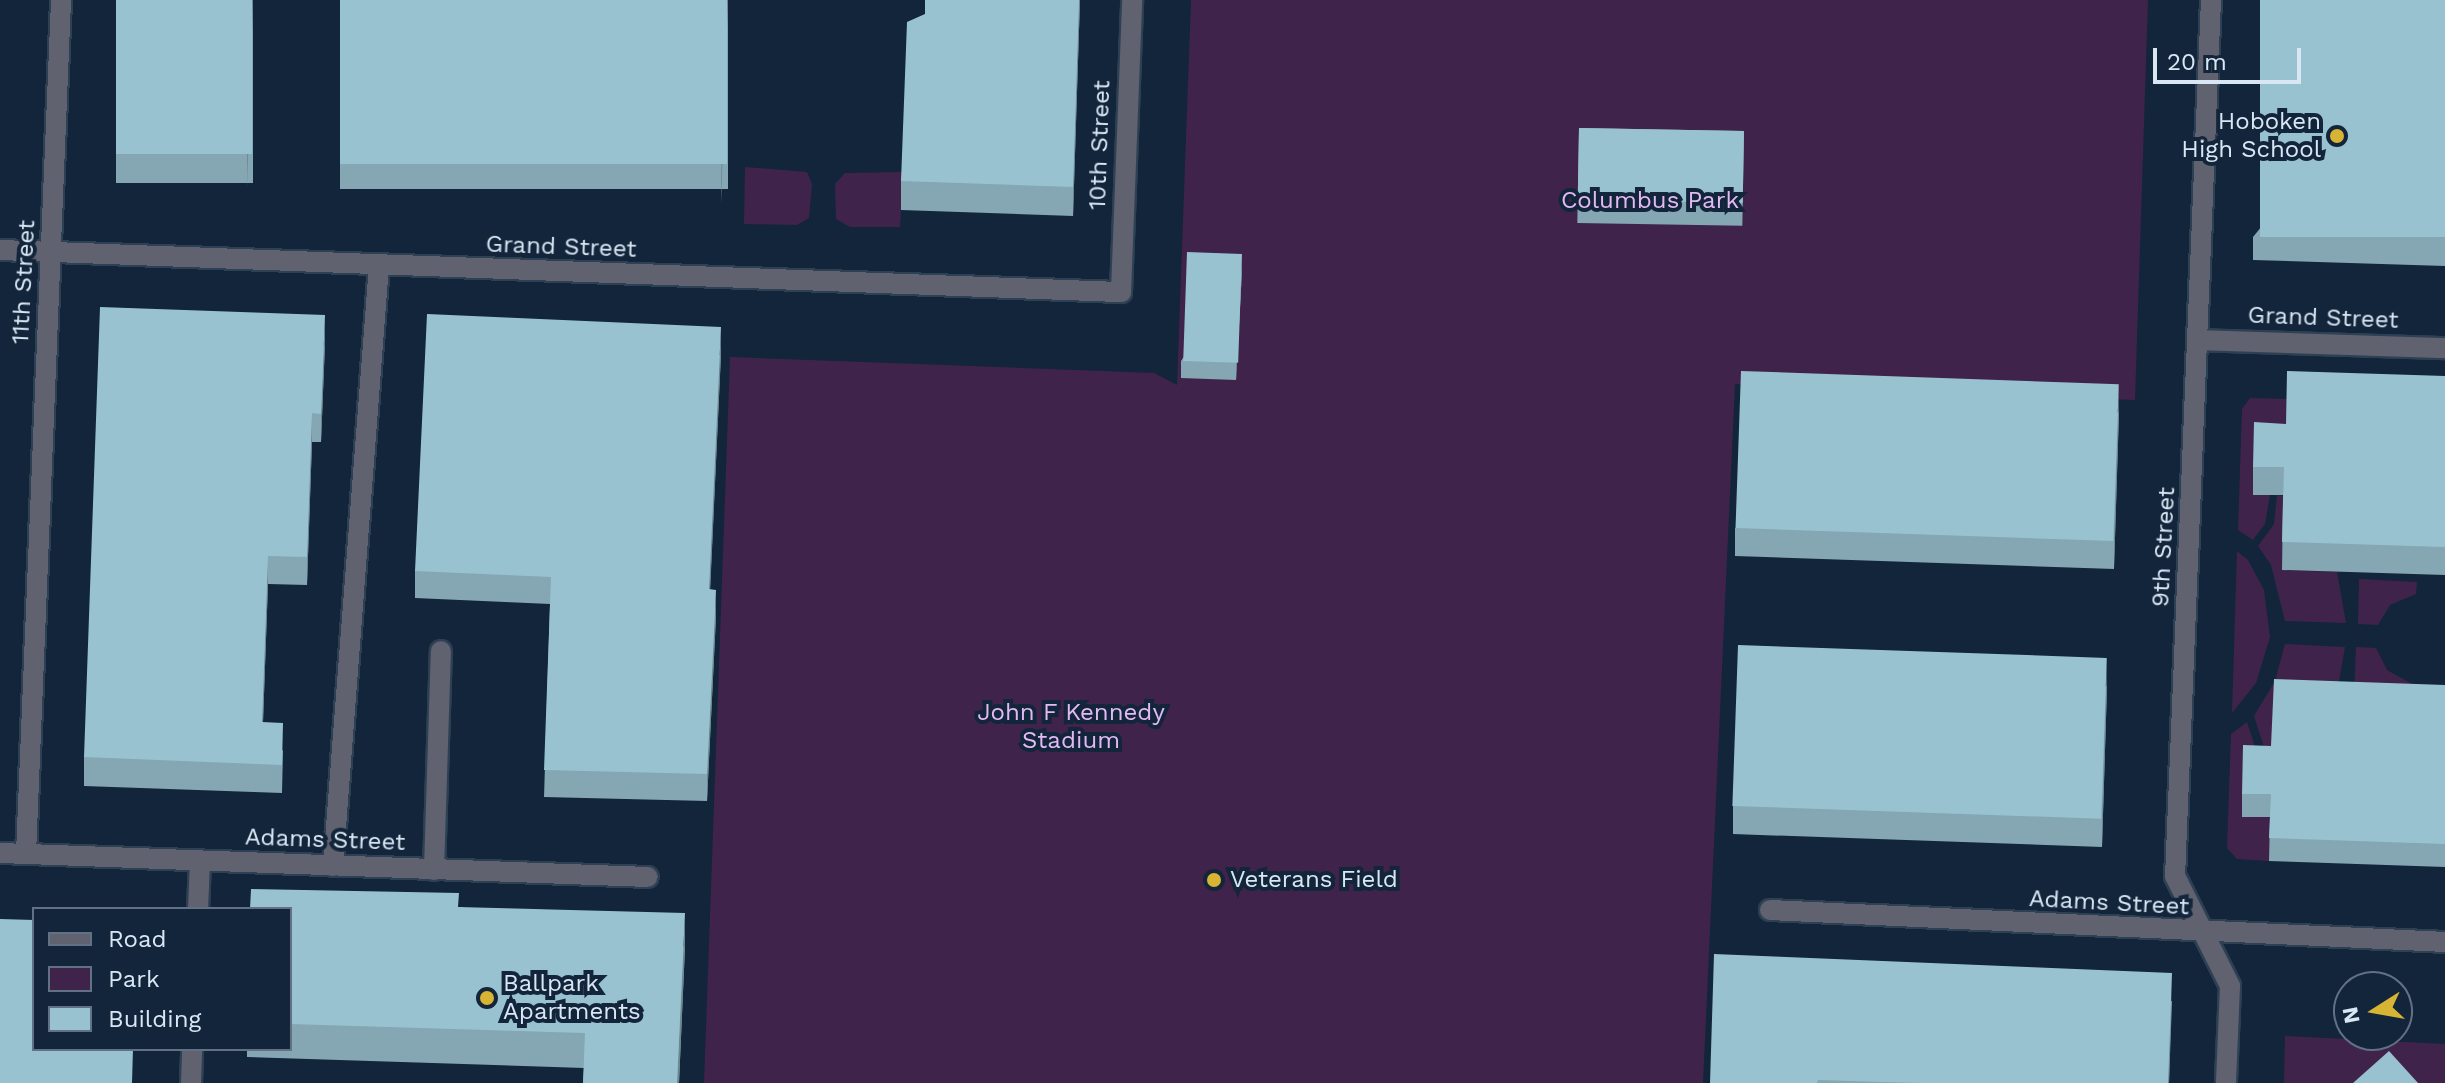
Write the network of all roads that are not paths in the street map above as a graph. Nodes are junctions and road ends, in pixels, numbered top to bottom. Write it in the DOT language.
graph roads {
  1 [pos="61,0"];
  2 [pos="1132,0"];
  3 [pos="2211,0"];
  4 [pos="0,250"];
  5 [pos="53,253"];
  6 [pos="379,266"];
  7 [pos="1121,292"];
  8 [pos="2199,340"];
  9 [pos="2445,348"];
  10 [pos="441,651"];
  11 [pos="0,853"];
  12 [pos="26,854"];
  13 [pos="200,862"];
  14 [pos="333,866"];
  15 [pos="434,870"];
  16 [pos="648,877"];
  17 [pos="198,907"];
  18 [pos="1770,910"];
  19 [pos="2204,934"];
  20 [pos="2445,942"];
  21 [pos="192,1051"];
  22 [pos="191,1083"];
  23 [pos="2226,1083"];
  1 -- 5 [label="street, 11th Street"];
  2 -- 7 [label="street, 10th Street"];
  3 -- 8 [label="street, 9th Street"];
  4 -- 5 [label="street, Grand Street"];
  5 -- 6 [label="street, Grand Street"];
  5 -- 12 [label="street, 11th Street"];
  6 -- 7 [label="street, Grand Street"];
  6 -- 14 [label="street"];
  8 -- 9 [label="street, Grand Street"];
  8 -- 19 [label="street, 9th Street"];
  10 -- 15 [label="street"];
  11 -- 12 [label="street, Adams Street"];
  12 -- 13 [label="street, Adams Street"];
  13 -- 14 [label="street, Adams Street"];
  13 -- 17 [label="street"];
  14 -- 15 [label="street, Adams Street"];
  15 -- 16 [label="street, Adams Street"];
  18 -- 19 [label="street, Adams Street"];
  19 -- 20 [label="street, Adams Street"];
  19 -- 23 [label="street, 9th Street"];
  21 -- 22 [label="street"];
}
